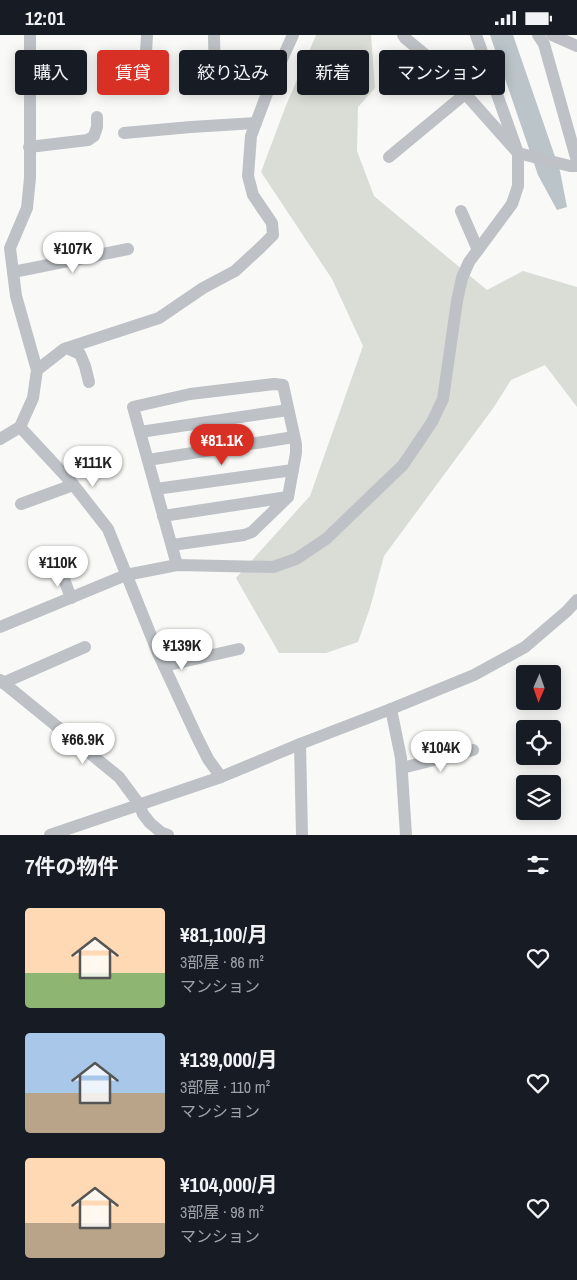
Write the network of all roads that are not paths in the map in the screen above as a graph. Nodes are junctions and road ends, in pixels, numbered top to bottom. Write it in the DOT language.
graph roads {
  1 [pos="30,35"];
  2 [pos="147,35"];
  3 [pos="214,35"];
  4 [pos="293,35"];
  5 [pos="403,35"];
  6 [pos="476,35"];
  7 [pos="546,37"];
  8 [pos="577,46"];
  9 [pos="146,50"];
  10 [pos="214,50"];
  11 [pos="286,50"];
  12 [pos="420,50"];
  13 [pos="266,95"];
  14 [pos="465,95"];
  15 [pos="467,95"];
  16 [pos="98,117"];
  17 [pos="256,123"];
  18 [pos="124,133"];
  19 [pos="30,147"];
  20 [pos="522,155"];
  21 [pos="389,157"];
  22 [pos="575,164"];
  23 [pos="461,211"];
  24 [pos="128,249"];
  25 [pos="478,250"];
  26 [pos="8,262"];
  27 [pos="68,348"];
  28 [pos="37,370"];
  29 [pos="90,382"];
  30 [pos="288,410"];
  31 [pos="20,427"];
  32 [pos="140,432"];
  33 [pos="294,437"];
  34 [pos="0,439"];
  35 [pos="148,460"];
  36 [pos="293,470"];
  37 [pos="74,485"];
  38 [pos="156,489"];
  39 [pos="288,497"];
  40 [pos="21,504"];
  41 [pos="164,516"];
  42 [pos="172,545"];
  43 [pos="54,552"];
  44 [pos="177,565"];
  45 [pos="126,575"];
  46 [pos="71,598"];
  47 [pos="577,600"];
  48 [pos="0,627"];
  49 [pos="84,647"];
  50 [pos="240,649"];
  51 [pos="164,666"];
  52 [pos="1,681"];
  53 [pos="391,709"];
  54 [pos="300,743"];
  55 [pos="473,751"];
  56 [pos="402,768"];
  57 [pos="221,777"];
  58 [pos="140,804"];
  59 [pos="50,835"];
  60 [pos="168,835"];
  61 [pos="302,835"];
  62 [pos="406,835"];
  1 -- 19 [label="street"];
  2 -- 9 [label="street"];
  3 -- 10 [label="street"];
  4 -- 11 [label="street"];
  5 -- 12 [label="street"];
  6 -- 20 [label="street"];
  7 -- 8 [label="street"];
  7 -- 22 [label="street"];
  13 -- 17 [label="street"];
  14 -- 21 [label="street"];
  15 -- 20 [label="street"];
  16 -- 19 [label="street"];
  17 -- 18 [label="street"];
  17 -- 27 [label="street"];
  19 -- 26 [label="street"];
  20 -- 22 [label="street"];
  20 -- 25 [label="street"];
  23 -- 25 [label="street"];
  24 -- 26 [label="street"];
  25 -- 44 [label="street"];
  26 -- 28 [label="street"];
  27 -- 28 [label="street"];
  27 -- 29 [label="street"];
  28 -- 31 [label="street"];
  30 -- 32 [label="street"];
  30 -- 32 [label="street"];
  30 -- 33 [label="street"];
  31 -- 34 [label="street"];
  31 -- 37 [label="street"];
  32 -- 35 [label="street"];
  33 -- 35 [label="street"];
  33 -- 36 [label="street"];
  35 -- 38 [label="street"];
  36 -- 38 [label="street"];
  36 -- 39 [label="street"];
  37 -- 40 [label="street"];
  37 -- 45 [label="street"];
  38 -- 41 [label="street"];
  39 -- 41 [label="street"];
  39 -- 42 [label="street"];
  41 -- 42 [label="street"];
  42 -- 44 [label="street"];
  43 -- 46 [label="street"];
  44 -- 45 [label="street"];
  45 -- 46 [label="street"];
  45 -- 51 [label="street"];
  46 -- 48 [label="street"];
  47 -- 53 [label="street"];
  49 -- 52 [label="street"];
  50 -- 51 [label="street"];
  51 -- 57 [label="street"];
  52 -- 58 [label="street"];
  53 -- 54 [label="street"];
  53 -- 56 [label="street"];
  54 -- 57 [label="street"];
  54 -- 61 [label="street"];
  55 -- 56 [label="street"];
  56 -- 62 [label="street"];
  57 -- 58 [label="street"];
  58 -- 59 [label="street"];
  58 -- 60 [label="street"];
}
